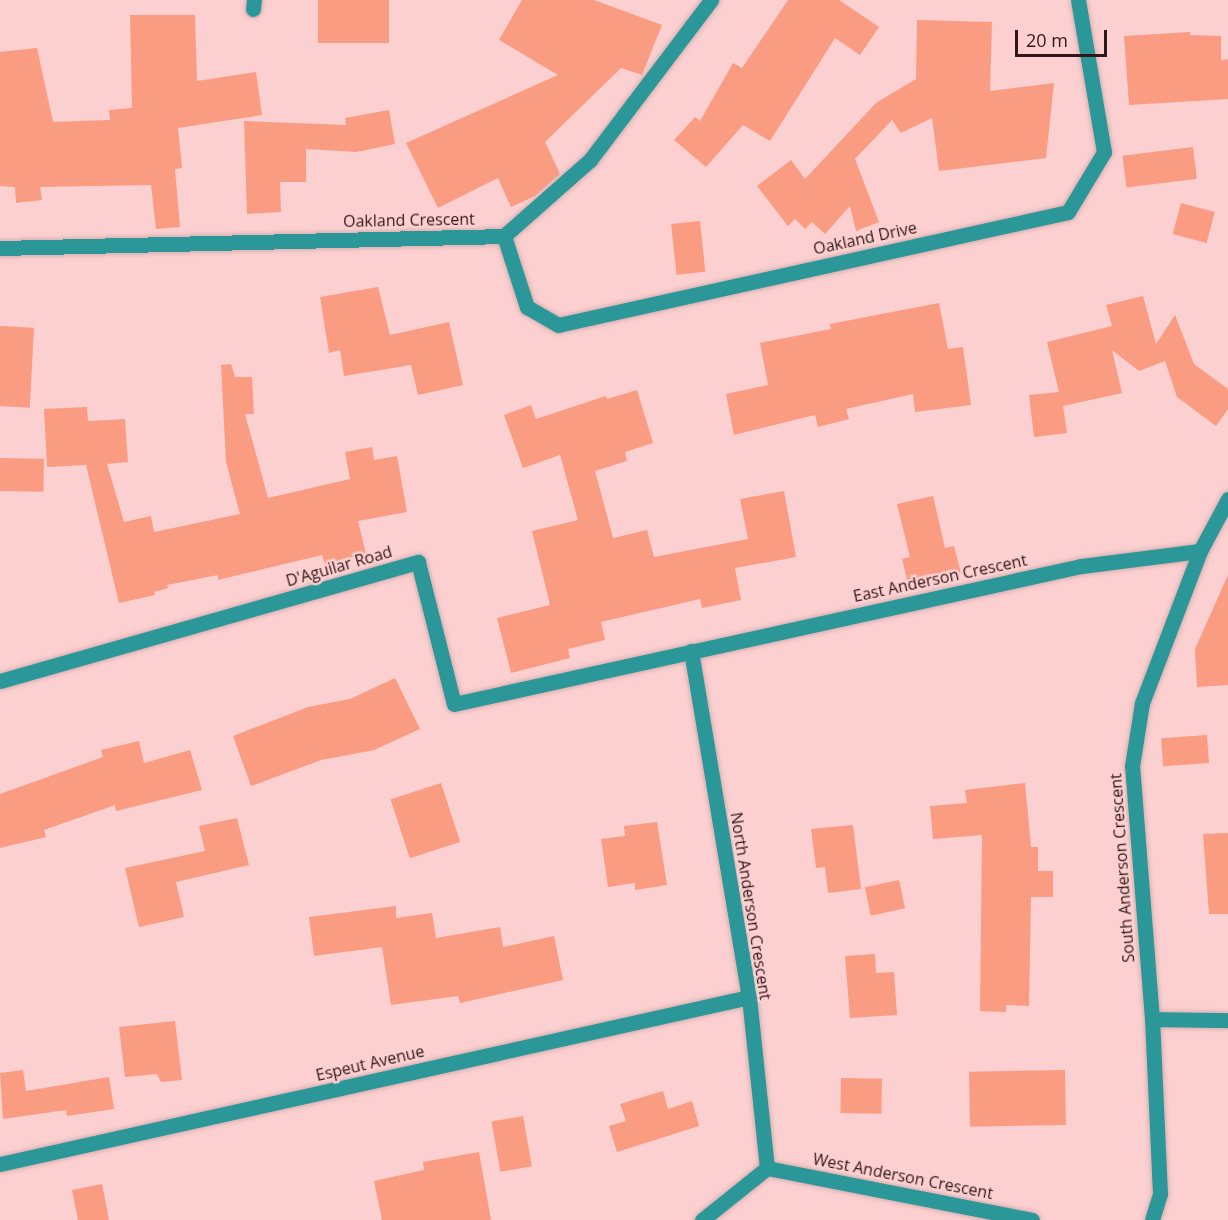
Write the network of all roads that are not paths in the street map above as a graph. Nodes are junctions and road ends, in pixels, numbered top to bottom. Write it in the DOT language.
graph roads {
  1 [pos="711,0"];
  2 [pos="1078,0"];
  3 [pos="504,236"];
  4 [pos="0,248"];
  5 [pos="1228,499"];
  6 [pos="1200,551"];
  7 [pos="690,651"];
  8 [pos="0,681"];
  9 [pos="748,997"];
  10 [pos="1152,1019"];
  11 [pos="1228,1020"];
  12 [pos="0,1164"];
  13 [pos="767,1168"];
  14 [pos="702,1220"];
  15 [pos="1032,1220"];
  16 [pos="1152,1220"];
  1 -- 3 [label="street"];
  2 -- 3 [label="street, Oakland Drive"];
  3 -- 4 [label="street, Oakland Crescent"];
  5 -- 6 [label="street, South Anderson Crescent"];
  6 -- 7 [label="street, East Anderson Crescent"];
  6 -- 10 [label="street, South Anderson Crescent"];
  7 -- 8 [label="street, D'Aguilar Road"];
  7 -- 9 [label="street, North Anderson Crescent"];
  9 -- 12 [label="street, Espeut Avenue"];
  9 -- 13 [label="street, North Anderson Crescent"];
  10 -- 11 [label="street"];
  10 -- 16 [label="street, South Anderson Crescent"];
  13 -- 14 [label="street"];
  13 -- 15 [label="street, West Anderson Crescent"];
}
